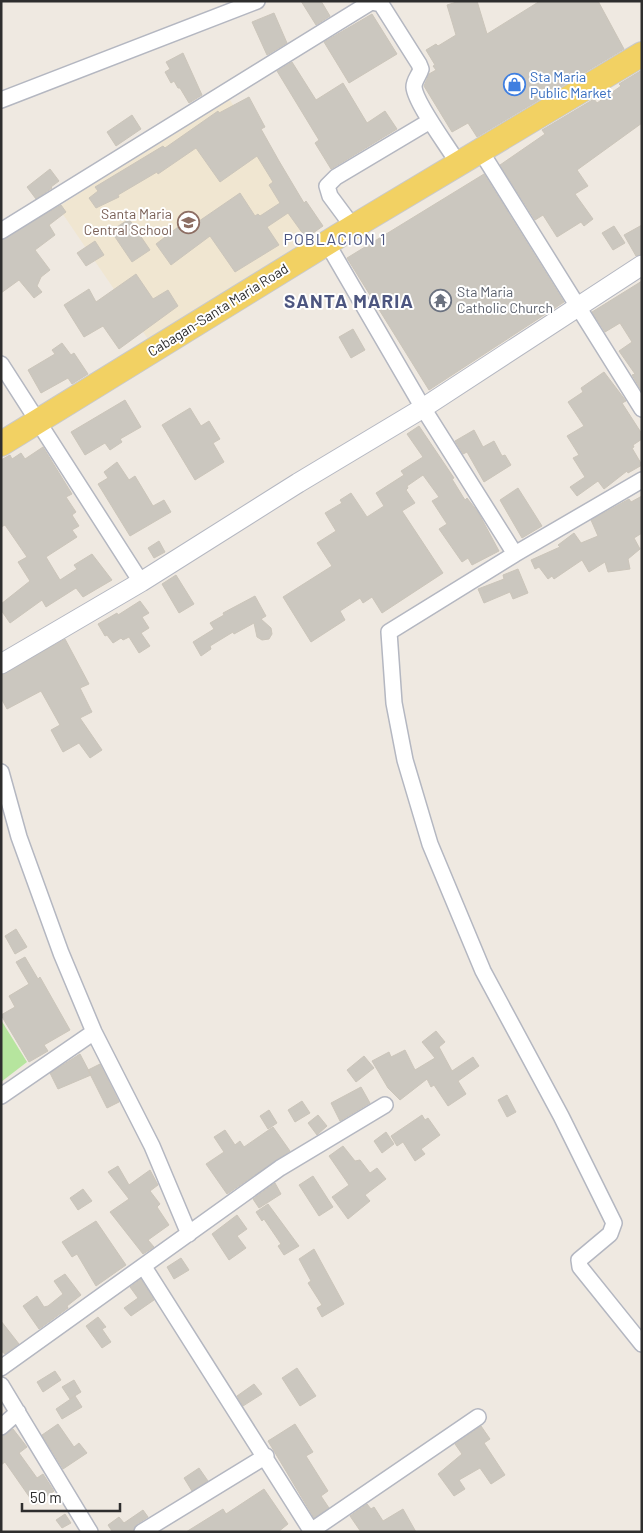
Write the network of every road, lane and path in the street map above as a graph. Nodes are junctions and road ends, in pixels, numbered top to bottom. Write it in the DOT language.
graph roads {
  1 [pos="257,1"];
  2 [pos="642,55"];
  3 [pos="1,100"];
  4 [pos="430,121"];
  5 [pos="480,150"];
  6 [pos="459,165"];
  7 [pos="353,227"];
  8 [pos="1,231"];
  9 [pos="327,243"];
  10 [pos="642,265"];
  11 [pos="576,306"];
  12 [pos="1,364"];
  13 [pos="423,408"];
  14 [pos="642,409"];
  15 [pos="39,421"];
  16 [pos="1,444"];
  17 [pos="642,480"];
  18 [pos="515,554"];
  19 [pos="141,582"];
  20 [pos="1,664"];
  21 [pos="1,772"];
  22 [pos="94,1032"];
  23 [pos="1,1096"];
  24 [pos="385,1105"];
  25 [pos="189,1234"];
  26 [pos="144,1267"];
  27 [pos="642,1344"];
  28 [pos="1,1368"];
  29 [pos="1,1385"];
  30 [pos="18,1412"];
  31 [pos="478,1417"];
  32 [pos="1,1427"];
  33 [pos="266,1456"];
  34 [pos="312,1531"];
  35 [pos="90,1532"];
  36 [pos="142,1532"];
  1 -- 3 [label="street"];
  2 -- 5 [label="main road, Cabagan-Santa Maria Road"];
  4 -- 6 [label="street"];
  4 -- 7 [label="street"];
  4 -- 8 [label="street"];
  5 -- 6 [label="main road, Cabagan-Santa Maria Road"];
  5 -- 11 [label="street"];
  6 -- 7 [label="main road, Cabagan-Santa Maria Road"];
  7 -- 9 [label="main road, Cabagan-Santa Maria Road"];
  9 -- 13 [label="street"];
  9 -- 15 [label="main road, Cabagan-Santa Maria Road"];
  10 -- 11 [label="street"];
  11 -- 13 [label="street"];
  11 -- 14 [label="street"];
  12 -- 15 [label="street"];
  13 -- 18 [label="street"];
  13 -- 19 [label="street"];
  15 -- 16 [label="main road, Cabagan-Santa Maria Road"];
  15 -- 19 [label="street"];
  17 -- 18 [label="street"];
  18 -- 27 [label="street"];
  19 -- 20 [label="street"];
  21 -- 22 [label="street"];
  22 -- 23 [label="street"];
  22 -- 25 [label="street"];
  24 -- 25 [label="street"];
  25 -- 26 [label="street"];
  26 -- 28 [label="street"];
  26 -- 33 [label="street"];
  29 -- 30 [label="street"];
  30 -- 32 [label="street"];
  30 -- 35 [label="street"];
  31 -- 34 [label="street"];
  33 -- 34 [label="street"];
  33 -- 36 [label="street"];
}
